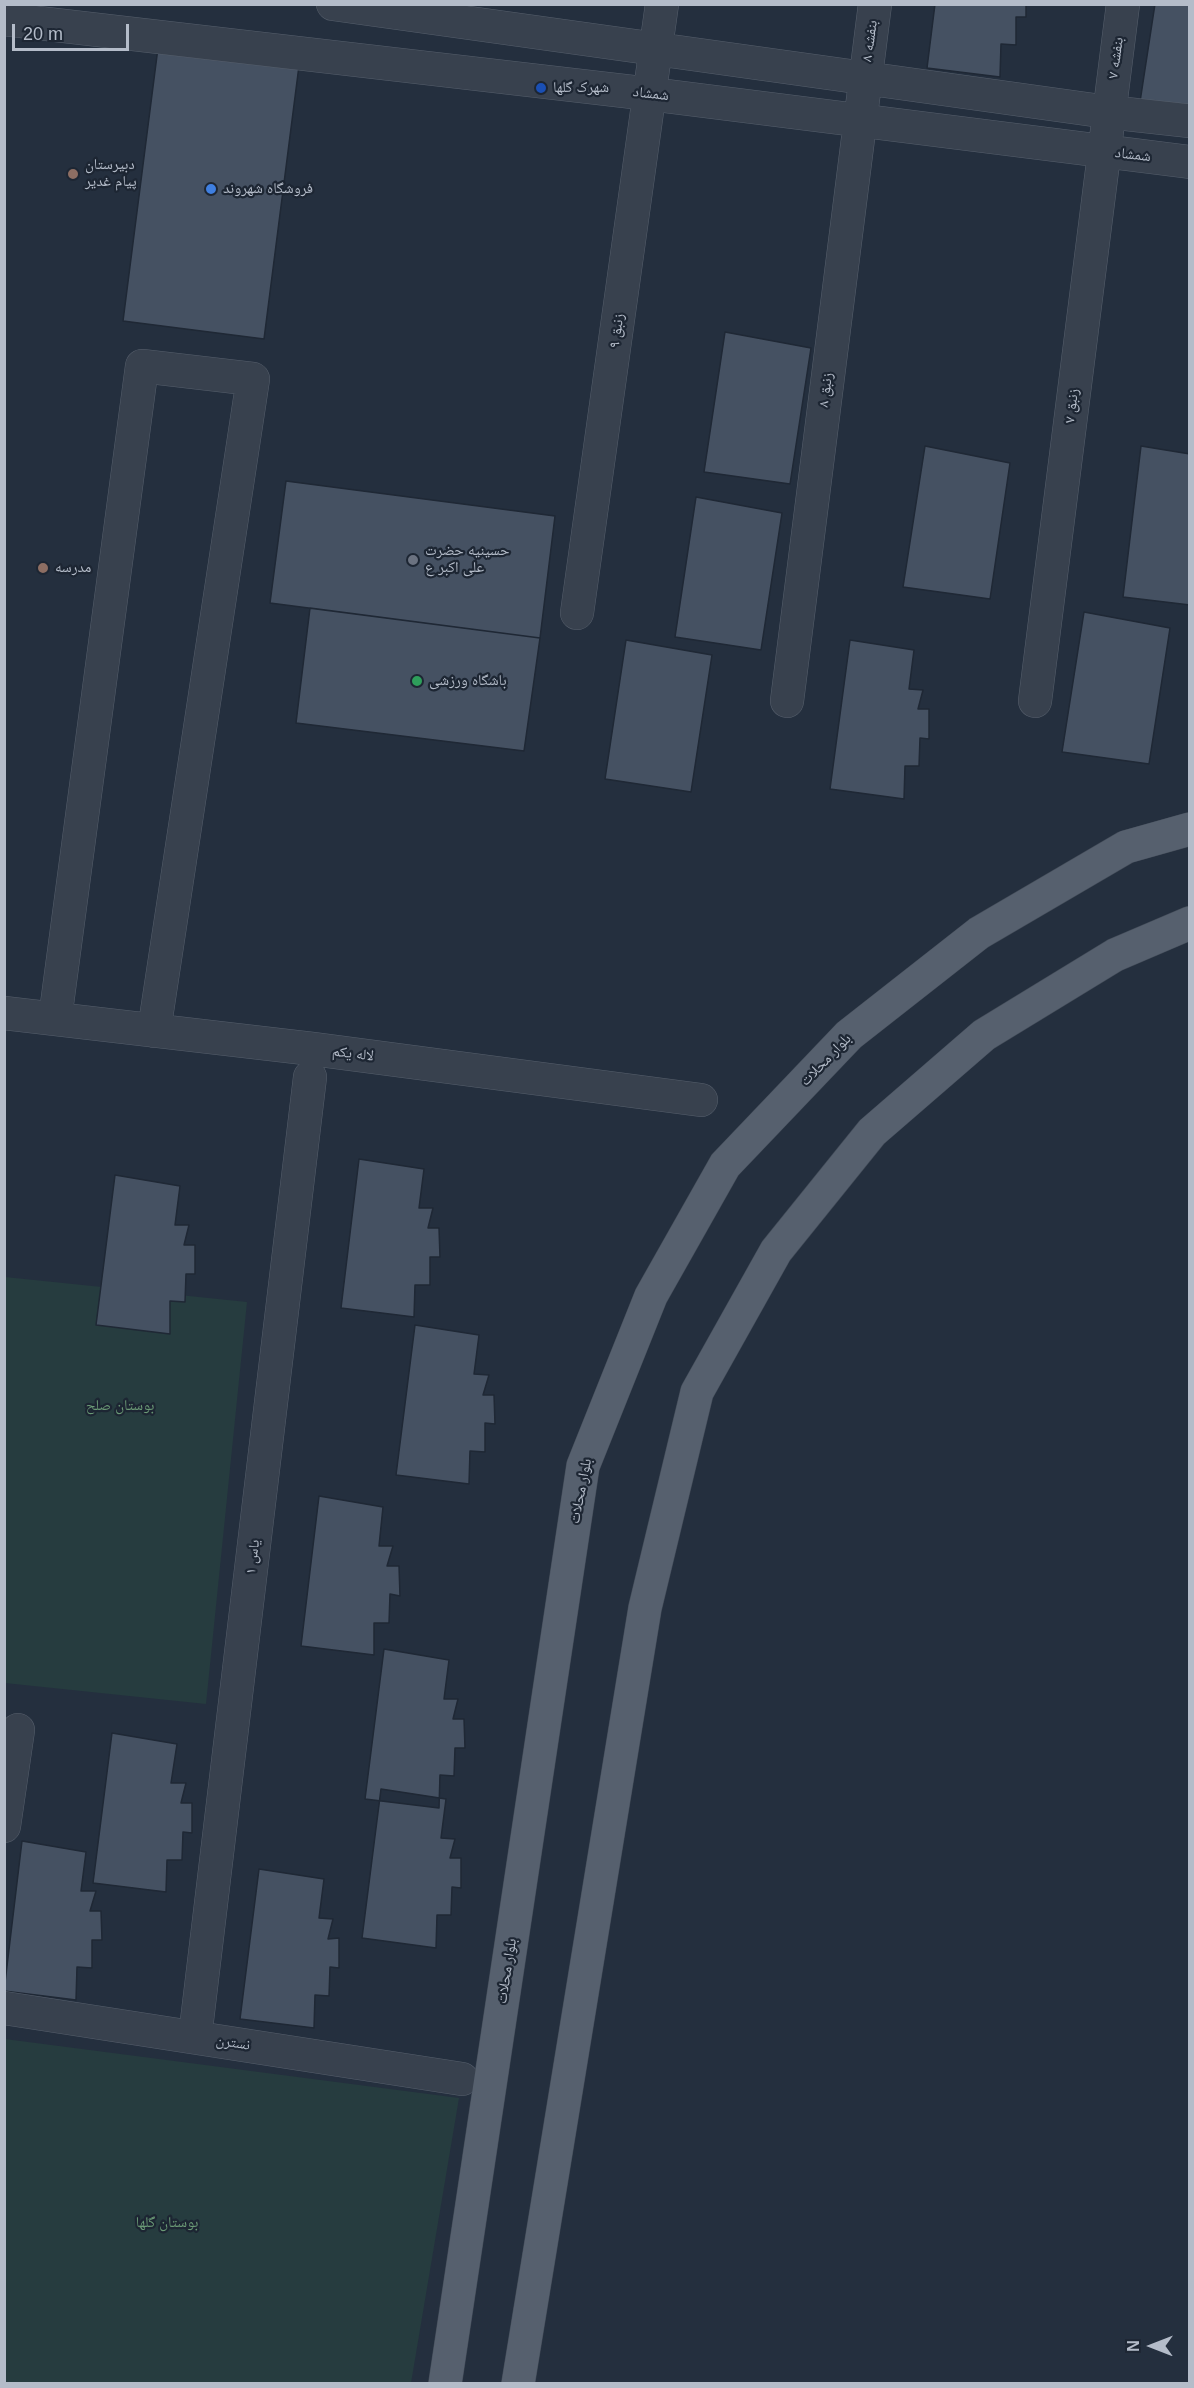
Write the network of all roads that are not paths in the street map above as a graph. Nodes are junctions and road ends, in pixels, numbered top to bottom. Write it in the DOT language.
graph roads {
  1 [pos="333,4"];
  2 [pos="662,4"];
  3 [pos="875,4"];
  4 [pos="1123,4"];
  5 [pos="453,13"];
  6 [pos="4,19"];
  7 [pos="656,50"];
  8 [pos="865,78"];
  9 [pos="650,94"];
  10 [pos="1108,112"];
  11 [pos="859,120"];
  12 [pos="1190,121"];
  13 [pos="1103,152"];
  14 [pos="1190,162"];
  15 [pos="577,613"];
  16 [pos="787,701"];
  17 [pos="1035,701"];
  18 [pos="1190,829"];
  19 [pos="1190,923"];
  20 [pos="4,1013"];
  21 [pos="55,1019"];
  22 [pos="154,1030"];
  23 [pos="310,1077"];
  24 [pos="700,1100"];
  25 [pos="18,1730"];
  26 [pos="4,1826"];
  27 [pos="4,2008"];
  28 [pos="195,2037"];
  29 [pos="462,2079"];
  30 [pos="445,2384"];
  31 [pos="518,2384"];
  1 -- 5 [label="street"];
  2 -- 7 [label="street, زنبق ۹"];
  3 -- 8 [label="street, بنفشه ۸"];
  4 -- 10 [label="street, بنفشه ۷"];
  5 -- 7 [label="street"];
  6 -- 9 [label="street, شمشاد"];
  7 -- 8 [label="street"];
  7 -- 9 [label="street, زنبق ۹"];
  8 -- 10 [label="street"];
  8 -- 11 [label="street, زنبق ۸"];
  9 -- 11 [label="street, شمشاد"];
  9 -- 15 [label="street, زنبق ۹"];
  10 -- 12 [label="street"];
  10 -- 13 [label="street, زنبق ۷"];
  11 -- 13 [label="street, شمشاد"];
  11 -- 16 [label="street, زنبق ۸"];
  13 -- 14 [label="street, شمشاد"];
  13 -- 17 [label="street, زنبق ۷"];
  18 -- 30 [label="main road, بلوار محلات"];
  19 -- 31 [label="main road"];
  20 -- 21 [label="street, لاله یکم"];
  21 -- 22 [label="street, لاله یکم"];
  21 -- 22 [label="street"];
  22 -- 24 [label="street, لاله یکم"];
  23 -- 28 [label="street, یاس ۱"];
  25 -- 26 [label="street"];
  27 -- 28 [label="street, نسترن"];
  28 -- 29 [label="street, نسترن"];
}
